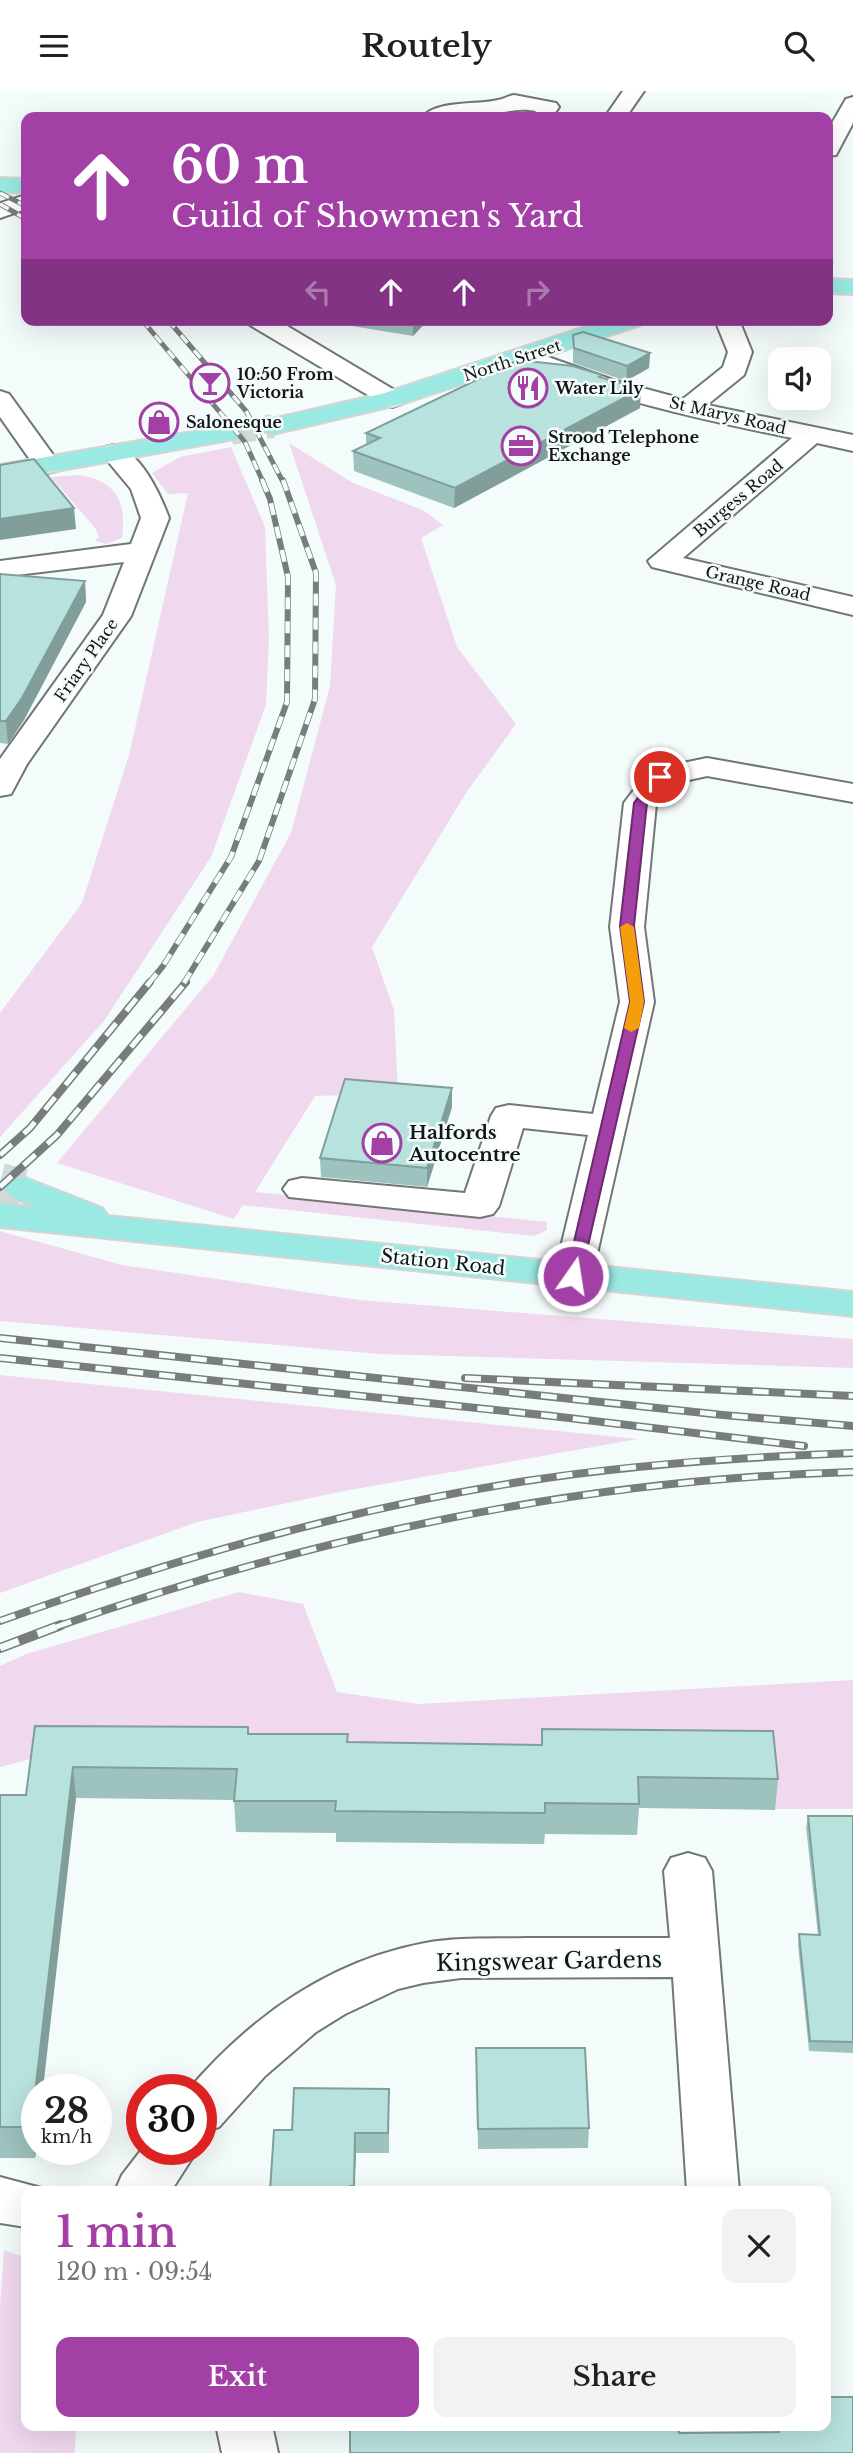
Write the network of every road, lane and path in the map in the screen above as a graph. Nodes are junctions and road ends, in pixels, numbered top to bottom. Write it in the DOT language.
graph roads {
  1 [pos="634,91"];
  2 [pos="853,103"];
  3 [pos="451,112"];
  4 [pos="546,112"];
  5 [pos="619,112"];
  6 [pos="833,141"];
  7 [pos="0,185"];
  8 [pos="21,186"];
  9 [pos="21,204"];
  10 [pos="0,211"];
  11 [pos="833,286"];
  12 [pos="853,287"];
  13 [pos="269,326"];
  14 [pos="614,326"];
  15 [pos="729,326"];
  16 [pos="525,357"];
  17 [pos="0,399"];
  18 [pos="392,399"];
  19 [pos="689,407"];
  20 [pos="273,426"];
  21 [pos="231,433"];
  22 [pos="813,434"];
  23 [pos="853,443"];
  24 [pos="114,453"];
  25 [pos="47,465"];
  26 [pos="0,473"];
  27 [pos="144,551"];
  28 [pos="662,561"];
  29 [pos="0,569"];
  30 [pos="853,606"];
  31 [pos="0,787"];
  32 [pos="853,793"];
  33 [pos="608,1126"];
  34 [pos="302,1189"];
  35 [pos="12,1201"];
  36 [pos="573,1276"];
  37 [pos="853,1304"];
  38 [pos="689,1877"];
  39 [pos="696,1958"];
  40 [pos="217,2093"];
  41 [pos="161,2165"];
  42 [pos="145,2186"];
  43 [pos="713,2186"];
  44 [pos="0,2200"];
  45 [pos="21,2204"];
  46 [pos="245,2431"];
  47 [pos="250,2453"];
  1 -- 5 [label="street"];
  2 -- 6 [label="street"];
  3 -- 4 [label="street"];
  7 -- 8 [label="main road"];
  9 -- 10 [label="street"];
  11 -- 12 [label="main road"];
  13 -- 18 [label="street"];
  14 -- 16 [label="main road, North Street"];
  15 -- 19 [label="street"];
  16 -- 18 [label="main road, North Street"];
  16 -- 19 [label="street, St Marys Road"];
  17 -- 25 [label="street"];
  18 -- 20 [label="main road, North Street"];
  19 -- 22 [label="street, St Marys Road"];
  21 -- 24 [label="main road"];
  22 -- 23 [label="street, St Marys Road"];
  22 -- 28 [label="street, Burgess Road"];
  24 -- 25 [label="main road"];
  24 -- 27 [label="street, Friary Place"];
  25 -- 26 [label="main road"];
  27 -- 29 [label="street"];
  27 -- 31 [label="street, Friary Place"];
  28 -- 30 [label="street, Grange Road"];
  32 -- 33 [label="street"];
  33 -- 34 [label="street"];
  33 -- 36 [label="street"];
  35 -- 36 [label="main road, Station Road"];
  36 -- 37 [label="main road, Station Road"];
  38 -- 39 [label="street"];
  39 -- 40 [label="street, Kingswear Gardens"];
  39 -- 43 [label="street"];
  41 -- 42 [label="street"];
  44 -- 45 [label="street"];
  46 -- 47 [label="street"];
}
